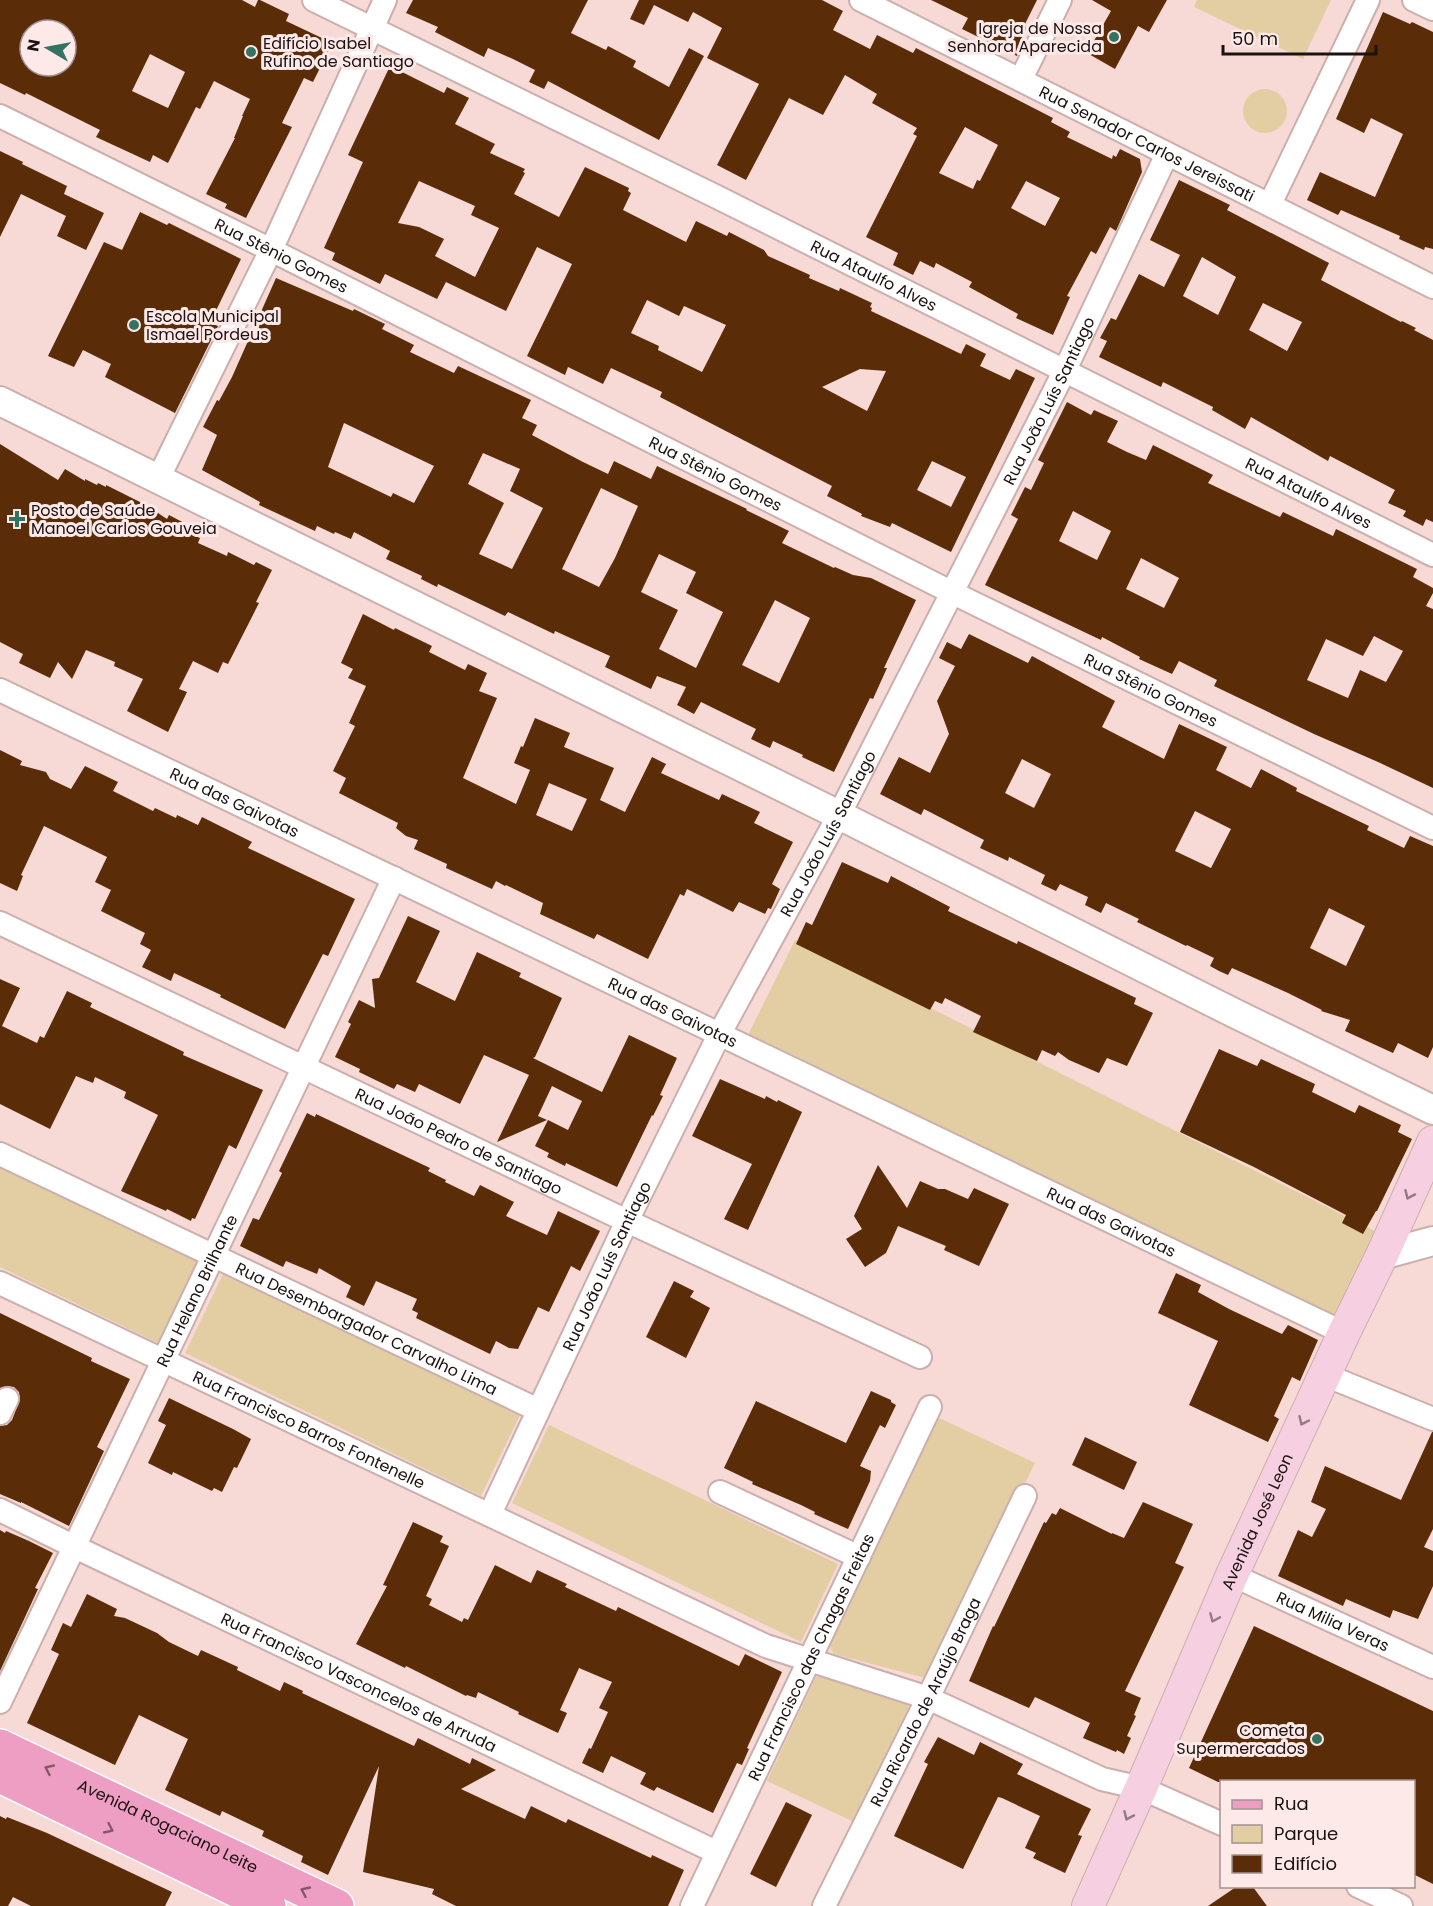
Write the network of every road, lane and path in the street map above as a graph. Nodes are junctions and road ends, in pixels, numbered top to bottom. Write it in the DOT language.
graph roads {
  1 [pos="314,0"];
  2 [pos="385,0"];
  3 [pos="861,0"];
  4 [pos="1060,0"];
  5 [pos="1368,0"];
  6 [pos="1414,0"];
  7 [pos="1433,9"];
  8 [pos="371,28"];
  9 [pos="1021,79"];
  10 [pos="0,116"];
  11 [pos="1167,154"];
  12 [pos="1270,204"];
  13 [pos="271,250"];
  14 [pos="1433,287"];
  15 [pos="1064,372"];
  16 [pos="0,401"];
  17 [pos="158,479"];
  18 [pos="1433,555"];
  19 [pos="951,592"];
  20 [pos="0,690"];
  21 [pos="838,815"];
  22 [pos="1433,828"];
  23 [pos="394,878"];
  24 [pos="0,923"];
  25 [pos="720,1033"];
  26 [pos="304,1068"];
  27 [pos="1433,1110"];
  28 [pos="1433,1142"];
  29 [pos="0,1154"];
  30 [pos="627,1221"];
  31 [pos="1433,1241"];
  32 [pos="1382,1255"];
  33 [pos="214,1256"];
  34 [pos="0,1282"];
  35 [pos="1344,1333"];
  36 [pos="920,1357"];
  37 [pos="164,1361"];
  38 [pos="1325,1375"];
  39 [pos="930,1407"];
  40 [pos="538,1410"];
  41 [pos="1433,1419"];
  42 [pos="720,1492"];
  43 [pos="1025,1496"];
  44 [pos="0,1510"];
  45 [pos="490,1514"];
  46 [pos="75,1547"];
  47 [pos="859,1557"];
  48 [pos="1232,1575"];
  49 [pos="810,1660"];
  50 [pos="1433,1667"];
  51 [pos="928,1698"];
  52 [pos="0,1702"];
  53 [pos="0,1746"];
  54 [pos="0,1776"];
  55 [pos="1141,1788"];
  56 [pos="1220,1824"];
  57 [pos="716,1852"];
  58 [pos="1360,1888"];
  59 [pos="269,1906"];
  60 [pos="337,1906"];
  61 [pos="692,1906"];
  62 [pos="824,1906"];
  63 [pos="1088,1906"];
  64 [pos="1401,1906"];
  1 -- 8 [label="street, Rua Ataulfo Alves"];
  2 -- 8 [label="street"];
  3 -- 9 [label="street, Rua Senador Carlos Jereissati"];
  4 -- 9 [label="street"];
  5 -- 12 [label="street"];
  6 -- 7 [label="street"];
  8 -- 13 [label="street"];
  8 -- 15 [label="street, Rua Ataulfo Alves"];
  9 -- 11 [label="street, Rua Senador Carlos Jereissati"];
  10 -- 13 [label="street, Rua Stênio Gomes"];
  11 -- 12 [label="street, Rua Senador Carlos Jereissati"];
  11 -- 15 [label="street, Rua João Luís Santiago"];
  12 -- 14 [label="street, Rua Senador Carlos Jereissati"];
  13 -- 17 [label="street"];
  13 -- 19 [label="street, Rua Stênio Gomes"];
  15 -- 18 [label="street, Rua Ataulfo Alves"];
  15 -- 19 [label="street, Rua João Luís Santiago"];
  16 -- 17 [label="street"];
  17 -- 21 [label="street"];
  19 -- 21 [label="street, Rua João Luís Santiago"];
  19 -- 22 [label="street, Rua Stênio Gomes"];
  20 -- 23 [label="street, Rua das Gaivotas"];
  21 -- 25 [label="street, Rua João Luís Santiago"];
  21 -- 27 [label="street"];
  23 -- 25 [label="street, Rua das Gaivotas"];
  23 -- 26 [label="street, Rua Helano Brilhante"];
  24 -- 26 [label="street, Rua João Pedro de Santiago"];
  25 -- 30 [label="street, Rua João Luís Santiago"];
  25 -- 35 [label="street, Rua das Gaivotas"];
  26 -- 30 [label="street, Rua João Pedro de Santiago"];
  26 -- 33 [label="street, Rua Helano Brilhante"];
  28 -- 32 [label="main road, Avenida José Leon, one-way"];
  29 -- 33 [label="street, Rua Desembargador Carvalho Lima"];
  30 -- 36 [label="street, Rua João Pedro de Santiago"];
  30 -- 40 [label="street, Rua João Luís Santiago"];
  31 -- 32 [label="street"];
  32 -- 35 [label="main road, Avenida José Leon"];
  33 -- 37 [label="street, Rua Helano Brilhante"];
  33 -- 40 [label="street, Rua Desembargador Carvalho Lima"];
  34 -- 37 [label="street, Rua Francisco Barros Fontenelle"];
  35 -- 38 [label="main road, Avenida José Leon"];
  37 -- 45 [label="street, Rua Francisco Barros Fontenelle"];
  37 -- 46 [label="street, Rua Helano Brilhante"];
  38 -- 41 [label="street"];
  38 -- 48 [label="main road, Avenida José Leon, one-way"];
  39 -- 47 [label="street, Rua Francisco das Chagas Freitas"];
  40 -- 45 [label="street, Rua João Luís Santiago"];
  42 -- 47 [label="street"];
  43 -- 51 [label="street, Rua Ricardo de Araújo Braga"];
  44 -- 46 [label="street, Rua Francisco Vasconcelos de Arruda"];
  45 -- 49 [label="street, Rua Francisco Barros Fontenelle"];
  46 -- 52 [label="street, Rua Helano Brilhante"];
  46 -- 57 [label="street, Rua Francisco Vasconcelos de Arruda"];
  47 -- 49 [label="street, Rua Francisco das Chagas Freitas"];
  48 -- 50 [label="street, Rua Milia Veras"];
  48 -- 55 [label="main road, Avenida José Leon, one-way"];
  49 -- 51 [label="street, Rua Francisco Barros Fontenelle"];
  49 -- 57 [label="street, Rua Francisco das Chagas Freitas"];
  51 -- 55 [label="street, Rua Francisco Barros Fontenelle"];
  51 -- 62 [label="street, Rua Ricardo de Araújo Braga"];
  60 -- 53 [label="main road, Avenida Rogaciano Leite, one-way"];
  54 -- 59 [label="main road, Avenida Rogaciano Leite, one-way"];
  55 -- 56 [label="street, Rua Francisco Barros Fontenelle"];
  55 -- 63 [label="main road, Avenida José Leon, one-way"];
  57 -- 61 [label="street, Rua Francisco das Chagas Freitas"];
  58 -- 64 [label="street"];
}
